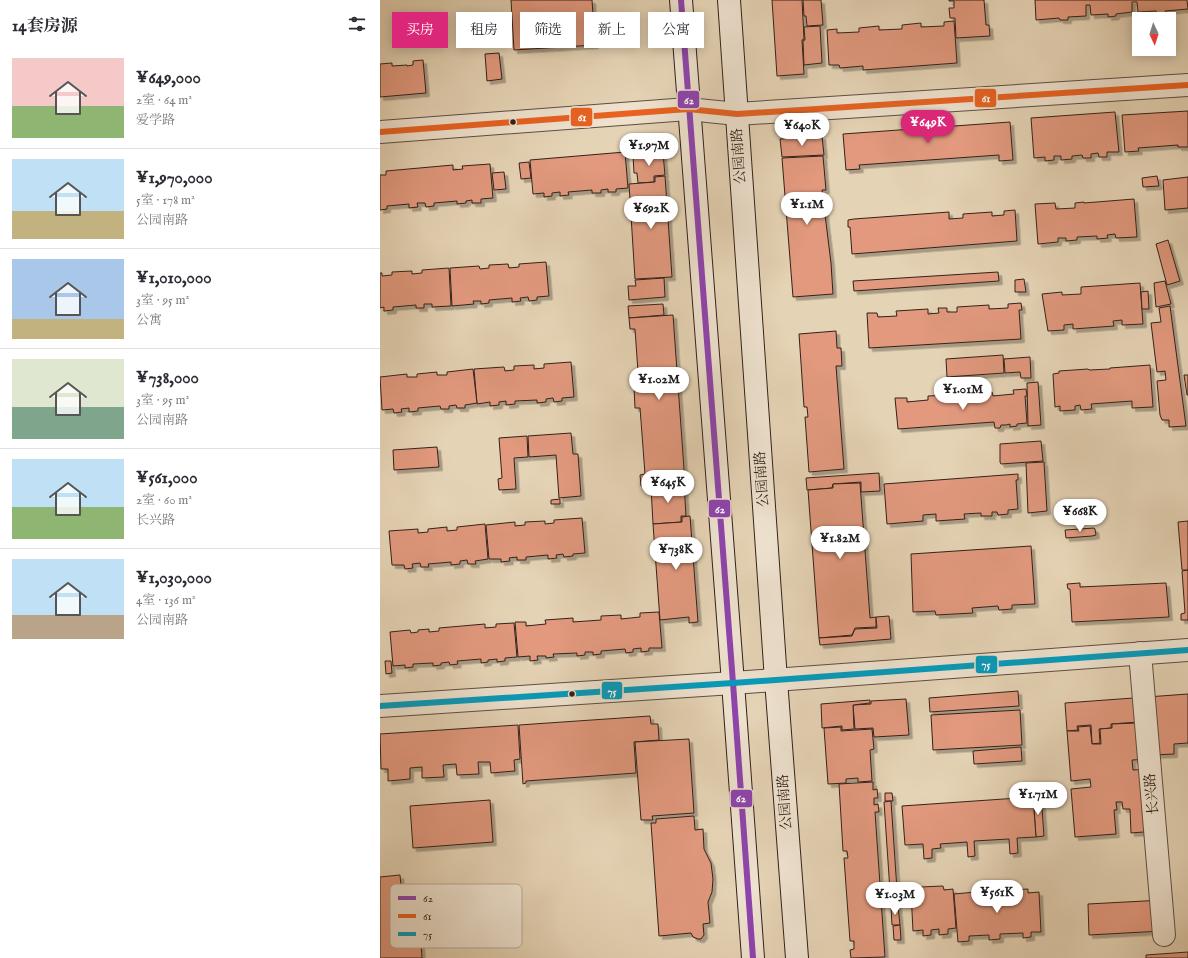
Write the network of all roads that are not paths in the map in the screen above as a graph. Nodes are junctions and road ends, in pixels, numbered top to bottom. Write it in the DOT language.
graph roads {
  1 [pos="681,0"];
  2 [pos="729,0"];
  3 [pos="1188,84"];
  4 [pos="688,109"];
  5 [pos="736,114"];
  6 [pos="380,132"];
  7 [pos="1188,650"];
  8 [pos="1140,653"];
  9 [pos="776,680"];
  10 [pos="733,683"];
  11 [pos="380,706"];
  12 [pos="1164,935"];
  13 [pos="753,958"];
  14 [pos="797,958"];
  1 -- 4 [label="main road"];
  2 -- 5 [label="main road, 公园南路"];
  3 -- 5 [label="main road"];
  4 -- 5 [label="main road"];
  4 -- 6 [label="main road"];
  4 -- 10 [label="main road"];
  5 -- 9 [label="main road, 公园南路"];
  7 -- 8 [label="main road"];
  8 -- 9 [label="main road"];
  8 -- 12 [label="main road, 长兴路"];
  9 -- 10 [label="main road"];
  9 -- 14 [label="main road, 公园南路"];
  10 -- 11 [label="main road"];
  10 -- 13 [label="main road"];
}
